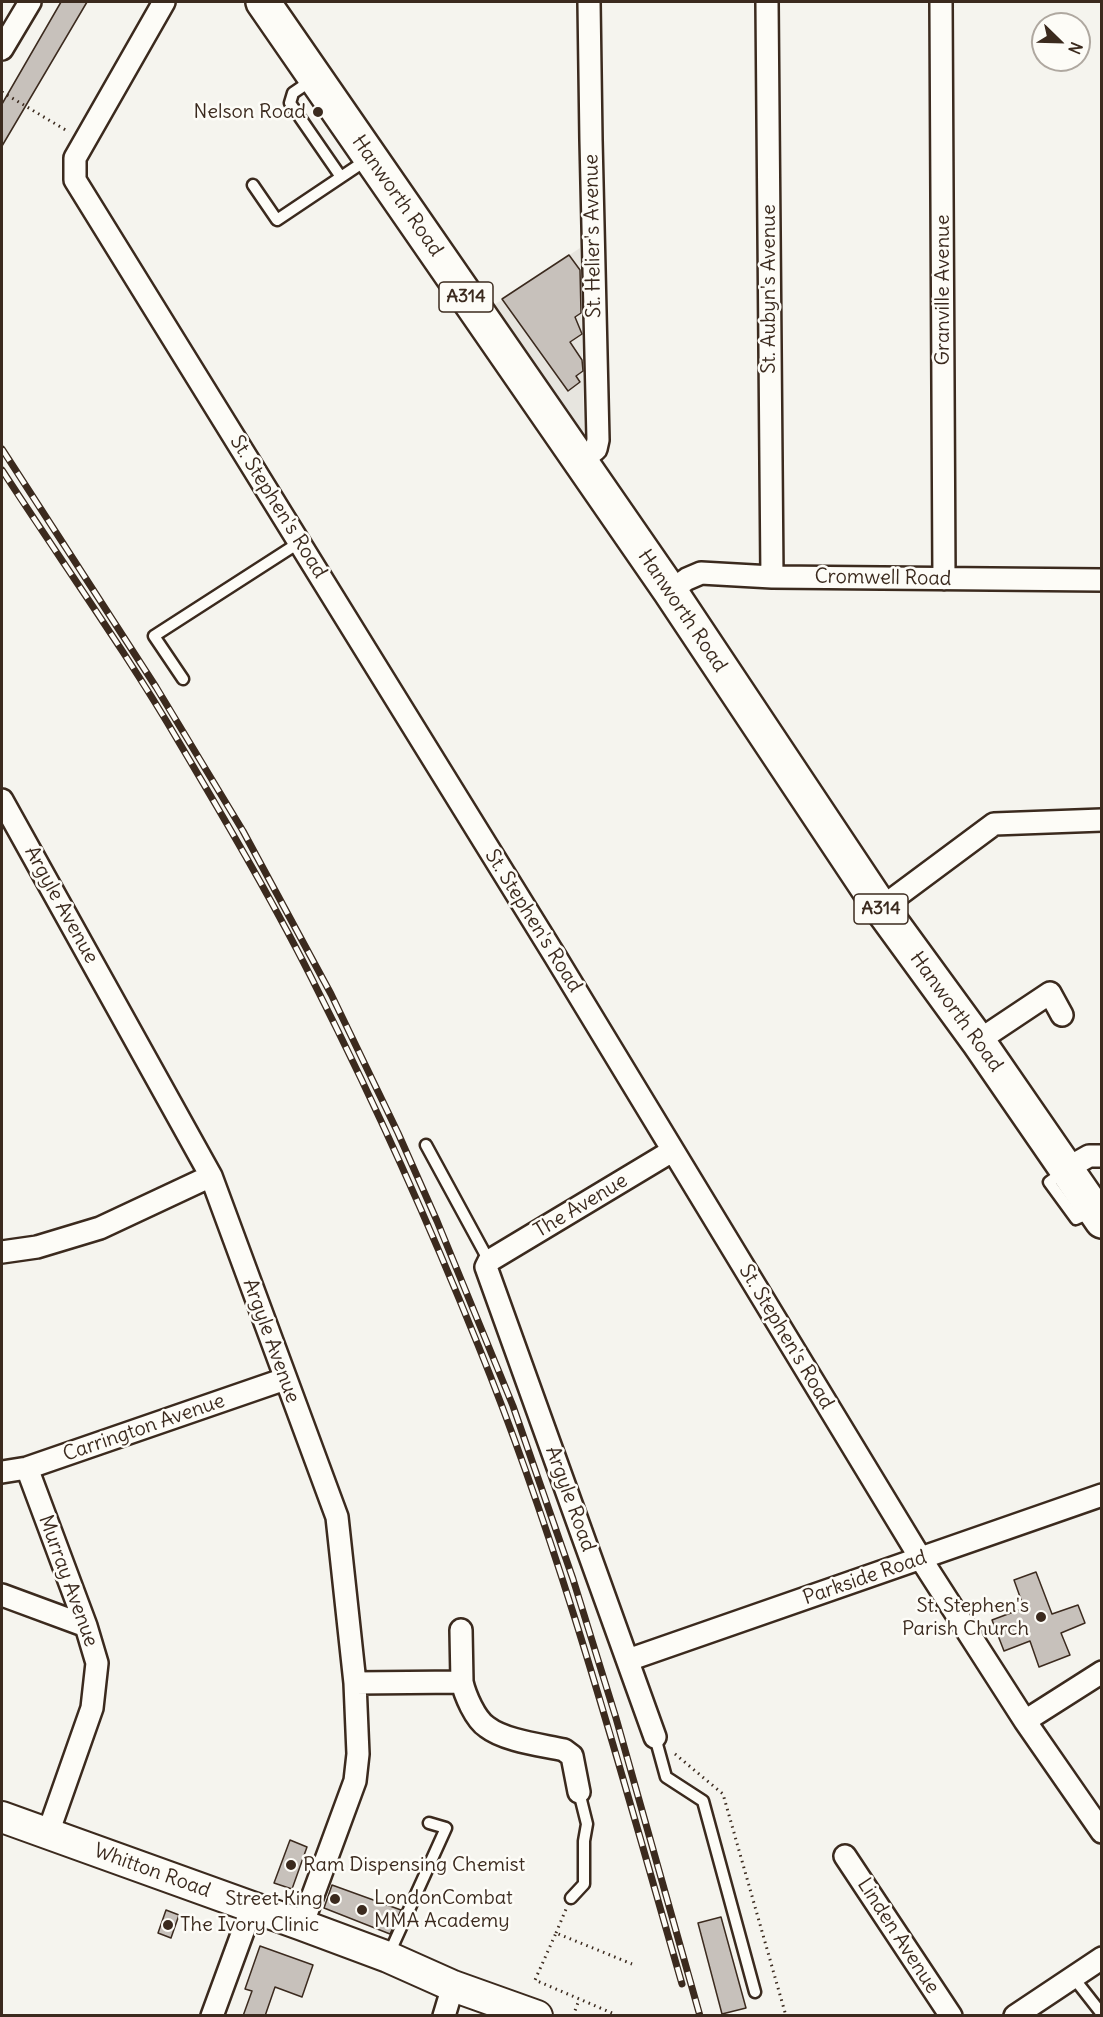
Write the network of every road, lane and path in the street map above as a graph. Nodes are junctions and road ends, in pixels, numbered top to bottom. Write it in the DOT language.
graph roads {
  1 [pos="30,2"];
  2 [pos="164,2"];
  3 [pos="263,2"];
  4 [pos="589,2"];
  5 [pos="767,2"];
  6 [pos="940,2"];
  7 [pos="2,49"];
  8 [pos="315,77"];
  9 [pos="2,92"];
  10 [pos="84,140"];
  11 [pos="370,157"];
  12 [pos="341,177"];
  13 [pos="253,185"];
  14 [pos="580,462"];
  15 [pos="300,542"];
  16 [pos="772,577"];
  17 [pos="945,579"];
  18 [pos="1101,579"];
  19 [pos="670,591"];
  20 [pos="183,679"];
  21 [pos="2,800"];
  22 [pos="1101,820"];
  23 [pos="11,836"];
  24 [pos="881,908"];
  25 [pos="1062,1015"];
  26 [pos="978,1041"];
  27 [pos="426,1145"];
  28 [pos="672,1151"];
  29 [pos="1101,1156"];
  30 [pos="1066,1169"];
  31 [pos="211,1176"];
  32 [pos="1098,1216"];
  33 [pos="2,1252"];
  34 [pos="489,1261"];
  35 [pos="285,1380"];
  36 [pos="27,1468"];
  37 [pos="2,1472"];
  38 [pos="1101,1494"];
  39 [pos="921,1559"];
  40 [pos="2,1595"];
  41 [pos="86,1626"];
  42 [pos="461,1630"];
  43 [pos="628,1660"];
  44 [pos="1101,1672"];
  45 [pos="462,1682"];
  46 [pos="354,1683"];
  47 [pos="1024,1721"];
  48 [pos="655,1737"];
  49 [pos="579,1792"];
  50 [pos="2,1817"];
  51 [pos="429,1823"];
  52 [pos="1101,1832"];
  53 [pos="48,1833"];
  54 [pos="845,1856"];
  55 [pos="571,1898"];
  56 [pos="252,1907"];
  57 [pos="302,1925"];
  58 [pos="556,1933"];
  59 [pos="388,1957"];
  60 [pos="1101,1958"];
  61 [pos="632,1964"];
  62 [pos="1073,1977"];
  63 [pos="755,1992"];
  64 [pos="579,2000"];
  65 [pos="448,2008"];
  66 [pos="612,2013"];
  67 [pos="1101,2014"];
  68 [pos="212,2016"];
  69 [pos="537,2016"];
  70 [pos="573,2016"];
  71 [pos="951,2016"];
  72 [pos="1015,2016"];
  1 -- 7 [label="street"];
  2 -- 10 [label="street, St. Stephen's Road"];
  3 -- 8 [label="main road, Hanworth Road / A314"];
  4 -- 14 [label="street, St. Helier's Avenue"];
  5 -- 16 [label="street, St. Aubyn's Avenue"];
  6 -- 17 [label="street, Granville Avenue"];
  8 -- 11 [label="main road, Hanworth Road / A314"];
  8 -- 12 [label="lane"];
  9 -- 10 [label="path"];
  10 -- 15 [label="street, St. Stephen's Road"];
  11 -- 12 [label="lane"];
  11 -- 14 [label="main road, Hanworth Road / A314"];
  12 -- 13 [label="lane"];
  14 -- 19 [label="main road, Hanworth Road / A314"];
  15 -- 20 [label="lane"];
  15 -- 28 [label="street, St. Stephen's Road"];
  16 -- 17 [label="street, Cromwell Road"];
  16 -- 19 [label="street, Cromwell Road"];
  17 -- 18 [label="street, Cromwell Road"];
  19 -- 24 [label="main road, Hanworth Road / A314"];
  21 -- 23 [label="street, Argyle Avenue"];
  22 -- 24 [label="street"];
  23 -- 31 [label="street, Argyle Avenue"];
  24 -- 26 [label="main road, Hanworth Road / A314"];
  25 -- 26 [label="street"];
  26 -- 30 [label="main road, Hanworth Road / A314"];
  27 -- 34 [label="lane"];
  28 -- 34 [label="street, The Avenue"];
  28 -- 39 [label="street, St. Stephen's Road"];
  29 -- 30 [label="street"];
  30 -- 32 [label="main road, Hanworth Road / A314"];
  31 -- 33 [label="street"];
  31 -- 35 [label="street, Argyle Avenue"];
  34 -- 43 [label="street, Argyle Road"];
  35 -- 36 [label="street, Carrington Avenue"];
  35 -- 46 [label="street, Argyle Avenue"];
  36 -- 37 [label="street, Carrington Avenue"];
  36 -- 41 [label="street, Murray Avenue"];
  38 -- 39 [label="street, Parkside Road"];
  39 -- 43 [label="street, Parkside Road"];
  39 -- 47 [label="street, St. Stephen's Road"];
  40 -- 41 [label="street"];
  41 -- 53 [label="street, Murray Avenue"];
  42 -- 45 [label="street"];
  43 -- 48 [label="street, Argyle Road"];
  44 -- 47 [label="street"];
  45 -- 46 [label="street"];
  45 -- 49 [label="street"];
  46 -- 57 [label="street, Argyle Avenue"];
  47 -- 52 [label="street, St. Stephen's Road"];
  48 -- 63 [label="lane"];
  49 -- 55 [label="lane"];
  50 -- 53 [label="main road, Whitton Road"];
  51 -- 59 [label="lane"];
  53 -- 56 [label="main road, Whitton Road"];
  54 -- 71 [label="street, Linden Avenue"];
  55 -- 58 [label="path"];
  56 -- 57 [label="main road, Whitton Road"];
  56 -- 68 [label="street"];
  57 -- 59 [label="main road, Whitton Road"];
  58 -- 61 [label="path"];
  58 -- 64 [label="path"];
  59 -- 65 [label="main road, Whitton Road"];
  60 -- 62 [label="street"];
  62 -- 67 [label="lane"];
  62 -- 72 [label="street"];
  64 -- 66 [label="path"];
  64 -- 70 [label="path"];
  65 -- 69 [label="main road, Whitton Road"];
}
